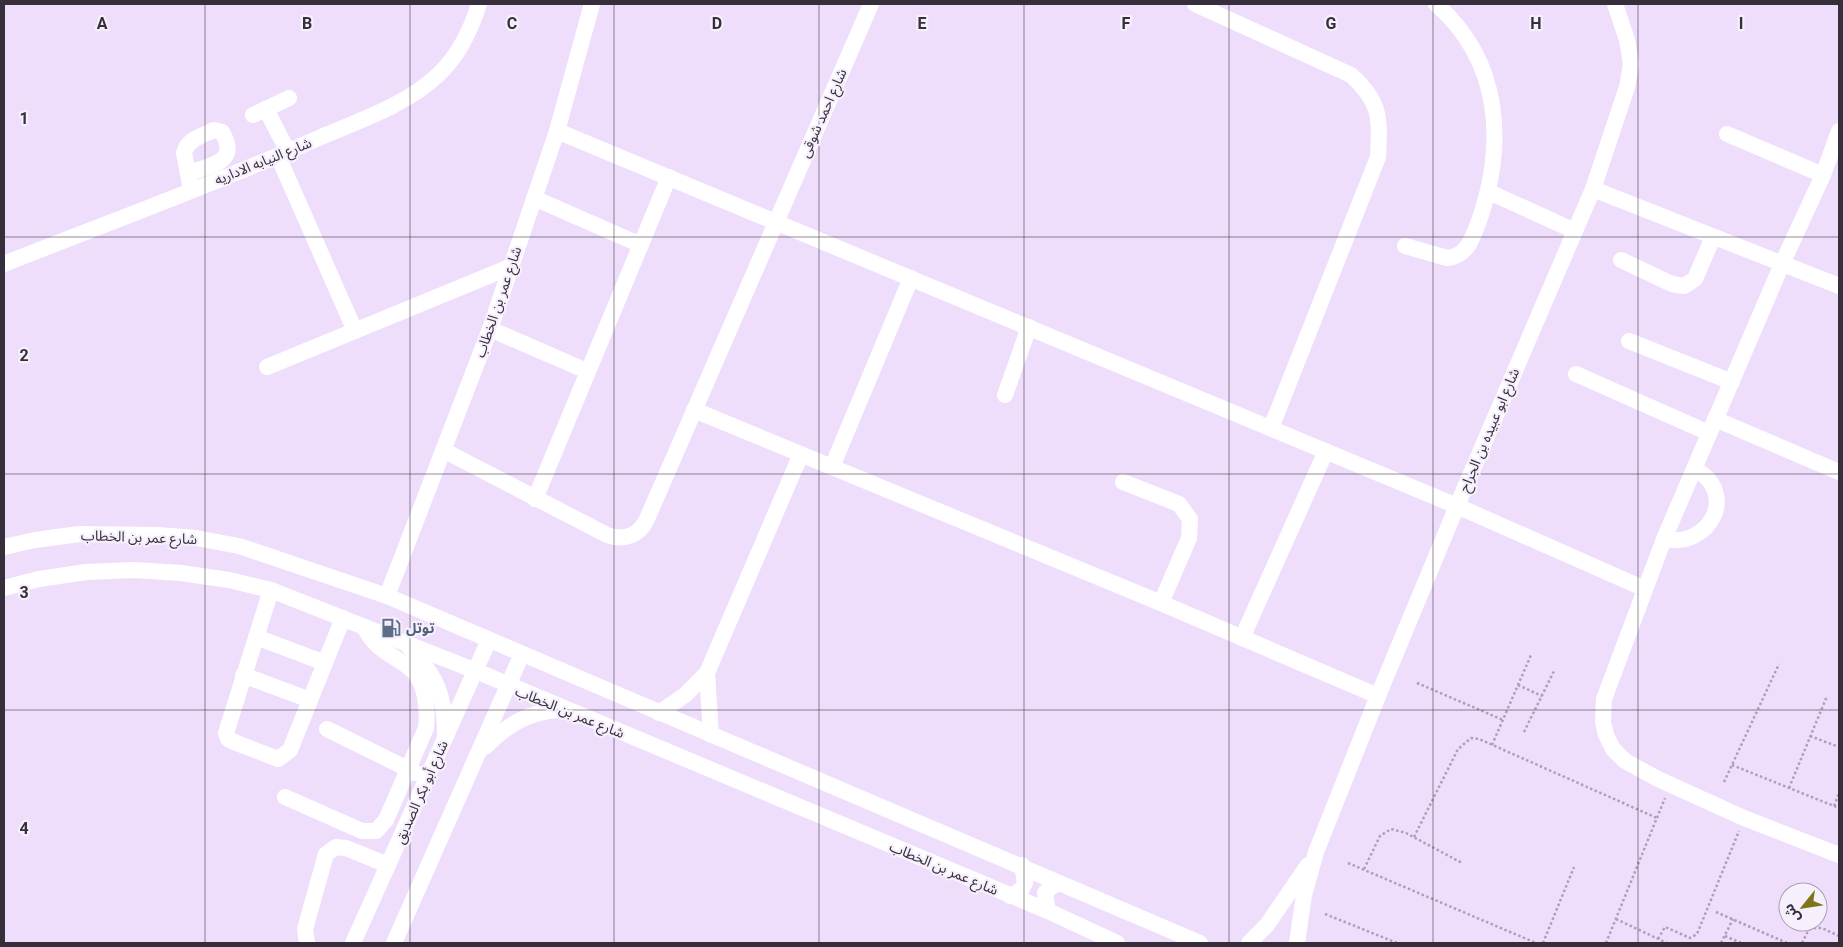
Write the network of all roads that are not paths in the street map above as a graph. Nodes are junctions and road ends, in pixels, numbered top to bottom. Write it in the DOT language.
graph roads {
  1 [pos="479,4"];
  2 [pos="592,4"];
  3 [pos="871,4"];
  4 [pos="1195,4"];
  5 [pos="1436,4"];
  6 [pos="1615,4"];
  7 [pos="289,98"];
  8 [pos="557,131"];
  9 [pos="1839,132"];
  10 [pos="1726,134"];
  11 [pos="283,154"];
  12 [pos="188,174"];
  13 [pos="1823,175"];
  14 [pos="669,178"];
  15 [pos="1593,189"];
  16 [pos="191,190"];
  17 [pos="1489,192"];
  18 [pos="534,198"];
  19 [pos="775,222"];
  20 [pos="1575,231"];
  21 [pos="1713,237"];
  22 [pos="641,245"];
  23 [pos="1405,246"];
  24 [pos="1621,260"];
  25 [pos="4,264"];
  26 [pos="1782,264"];
  27 [pos="510,267"];
  28 [pos="911,278"];
  29 [pos="1839,286"];
  30 [pos="1028,327"];
  31 [pos="490,329"];
  32 [pos="355,330"];
  33 [pos="1629,342"];
  34 [pos="267,367"];
  35 [pos="587,371"];
  36 [pos="1576,374"];
  37 [pos="1732,382"];
  38 [pos="1005,395"];
  39 [pos="694,410"];
  40 [pos="1712,426"];
  41 [pos="1271,428"];
  42 [pos="443,450"];
  43 [pos="1326,452"];
  44 [pos="801,454"];
  45 [pos="832,467"];
  46 [pos="1694,469"];
  47 [pos="1839,472"];
  48 [pos="1123,482"];
  49 [pos="534,499"];
  50 [pos="1457,506"];
  51 [pos="1664,539"];
  52 [pos="4,547"];
  53 [pos="4,588"];
  54 [pos="1645,589"];
  55 [pos="271,590"];
  56 [pos="387,596"];
  57 [pos="1161,603"];
  58 [pos="343,618"];
  59 [pos="364,627"];
  60 [pos="256,637"];
  61 [pos="1242,638"];
  62 [pos="489,640"];
  63 [pos="404,642"];
  64 [pos="522,654"];
  65 [pos="325,663"];
  66 [pos="476,672"];
  67 [pos="707,673"];
  68 [pos="243,675"];
  69 [pos="508,686"];
  70 [pos="1378,696"];
  71 [pos="310,700"];
  72 [pos="568,710"];
  73 [pos="659,713"];
  74 [pos="327,730"];
  75 [pos="711,734"];
  76 [pos="445,740"];
  77 [pos="480,752"];
  78 [pos="408,768"];
  79 [pos="427,778"];
  80 [pos="285,797"];
  81 [pos="1316,852"];
  82 [pos="1839,855"];
  83 [pos="388,865"];
  84 [pos="1022,865"];
  85 [pos="1059,883"];
  86 [pos="1010,896"];
  87 [pos="1048,911"];
  88 [pos="307,943"];
  89 [pos="352,943"];
  90 [pos="394,943"];
  91 [pos="1117,943"];
  92 [pos="1200,943"];
  93 [pos="1249,943"];
  94 [pos="1297,943"];
  1 -- 11 [label="street, شارع النيابه الاداريه"];
  2 -- 8 [label="street, شارع عمر بن الخطاب"];
  3 -- 19 [label="street, شارع احمد شوقى"];
  4 -- 41 [label="street"];
  5 -- 17 [label="street"];
  6 -- 15 [label="street, شارع ابو عبيده بن الجراح"];
  7 -- 11 [label="street"];
  8 -- 14 [label="street"];
  8 -- 18 [label="street, شارع عمر بن الخطاب"];
  9 -- 13 [label="street"];
  10 -- 13 [label="street"];
  11 -- 16 [label="street, شارع النيابه الاداريه"];
  11 -- 32 [label="street"];
  12 -- 16 [label="street"];
  13 -- 26 [label="street"];
  14 -- 19 [label="street"];
  14 -- 22 [label="street"];
  15 -- 20 [label="street, شارع ابو عبيده بن الجراح"];
  15 -- 21 [label="street"];
  16 -- 25 [label="street, شارع النيابه الاداريه"];
  17 -- 20 [label="street"];
  17 -- 23 [label="street"];
  18 -- 22 [label="street"];
  18 -- 27 [label="street, شارع عمر بن الخطاب"];
  19 -- 28 [label="street"];
  19 -- 39 [label="street, شارع احمد شوقى"];
  20 -- 50 [label="street, شارع ابو عبيده بن الجراح"];
  21 -- 24 [label="street"];
  21 -- 26 [label="street"];
  22 -- 35 [label="street"];
  26 -- 29 [label="street"];
  26 -- 37 [label="street"];
  27 -- 31 [label="street, شارع عمر بن الخطاب"];
  27 -- 32 [label="street"];
  28 -- 30 [label="street"];
  28 -- 45 [label="street"];
  30 -- 38 [label="street"];
  30 -- 41 [label="street"];
  31 -- 35 [label="street"];
  31 -- 42 [label="street, شارع عمر بن الخطاب"];
  32 -- 34 [label="street"];
  33 -- 37 [label="street"];
  35 -- 49 [label="street"];
  36 -- 40 [label="street"];
  37 -- 40 [label="street"];
  39 -- 44 [label="street"];
  39 -- 49 [label="street, شارع احمد شوقى"];
  40 -- 46 [label="street"];
  40 -- 47 [label="street"];
  41 -- 43 [label="street"];
  42 -- 49 [label="street, شارع احمد شوقى"];
  42 -- 56 [label="street, شارع عمر بن الخطاب"];
  43 -- 50 [label="street"];
  43 -- 61 [label="street"];
  44 -- 45 [label="street"];
  44 -- 67 [label="street"];
  45 -- 57 [label="street"];
  46 -- 51 [label="street"];
  46 -- 51 [label="street"];
  48 -- 57 [label="street"];
  50 -- 54 [label="street"];
  50 -- 70 [label="street, شارع ابو عبيده بن الجراح"];
  51 -- 54 [label="street"];
  52 -- 56 [label="street, شارع عمر بن الخطاب"];
  53 -- 55 [label="street, شارع عمر بن الخطاب"];
  54 -- 82 [label="street"];
  55 -- 58 [label="street, شارع عمر بن الخطاب"];
  55 -- 60 [label="street"];
  56 -- 62 [label="street, شارع عمر بن الخطاب"];
  57 -- 61 [label="street"];
  58 -- 59 [label="street, شارع عمر بن الخطاب"];
  58 -- 65 [label="street"];
  59 -- 63 [label="street, شارع عمر بن الخطاب"];
  59 -- 78 [label="street"];
  60 -- 65 [label="street"];
  60 -- 68 [label="street"];
  61 -- 70 [label="street"];
  62 -- 64 [label="street, شارع عمر بن الخطاب"];
  62 -- 66 [label="street, شارع أبو بكر الصديق"];
  63 -- 66 [label="street, شارع عمر بن الخطاب"];
  63 -- 76 [label="street"];
  64 -- 69 [label="street"];
  64 -- 73 [label="street, شارع عمر بن الخطاب"];
  65 -- 71 [label="street"];
  66 -- 69 [label="street, شارع عمر بن الخطاب"];
  66 -- 76 [label="street, شارع أبو بكر الصديق"];
  67 -- 73 [label="street"];
  67 -- 75 [label="street"];
  68 -- 71 [label="street"];
  68 -- 71 [label="street"];
  69 -- 72 [label="street, شارع عمر بن الخطاب"];
  69 -- 77 [label="street"];
  70 -- 81 [label="street, شارع ابو عبيده بن الجراح"];
  72 -- 77 [label="street"];
  72 -- 86 [label="street, شارع عمر بن الخطاب"];
  73 -- 75 [label="street, شارع عمر بن الخطاب"];
  74 -- 78 [label="street"];
  75 -- 84 [label="street, شارع عمر بن الخطاب"];
  76 -- 79 [label="street, شارع أبو بكر الصديق"];
  77 -- 90 [label="street"];
  78 -- 79 [label="street"];
  78 -- 80 [label="street"];
  79 -- 83 [label="street, شارع أبو بكر الصديق"];
  81 -- 93 [label="street, شارع ابو عبيده بن الجراح"];
  81 -- 94 [label="street, شارع ابو عبيده بن الجراح"];
  83 -- 88 [label="street"];
  83 -- 89 [label="street, شارع أبو بكر الصديق"];
  84 -- 85 [label="street, شارع عمر بن الخطاب"];
  84 -- 86 [label="street"];
  85 -- 87 [label="street"];
  85 -- 92 [label="street, شارع عمر بن الخطاب"];
  86 -- 87 [label="street, شارع عمر بن الخطاب"];
  87 -- 91 [label="street, شارع عمر بن الخطاب"];
}
